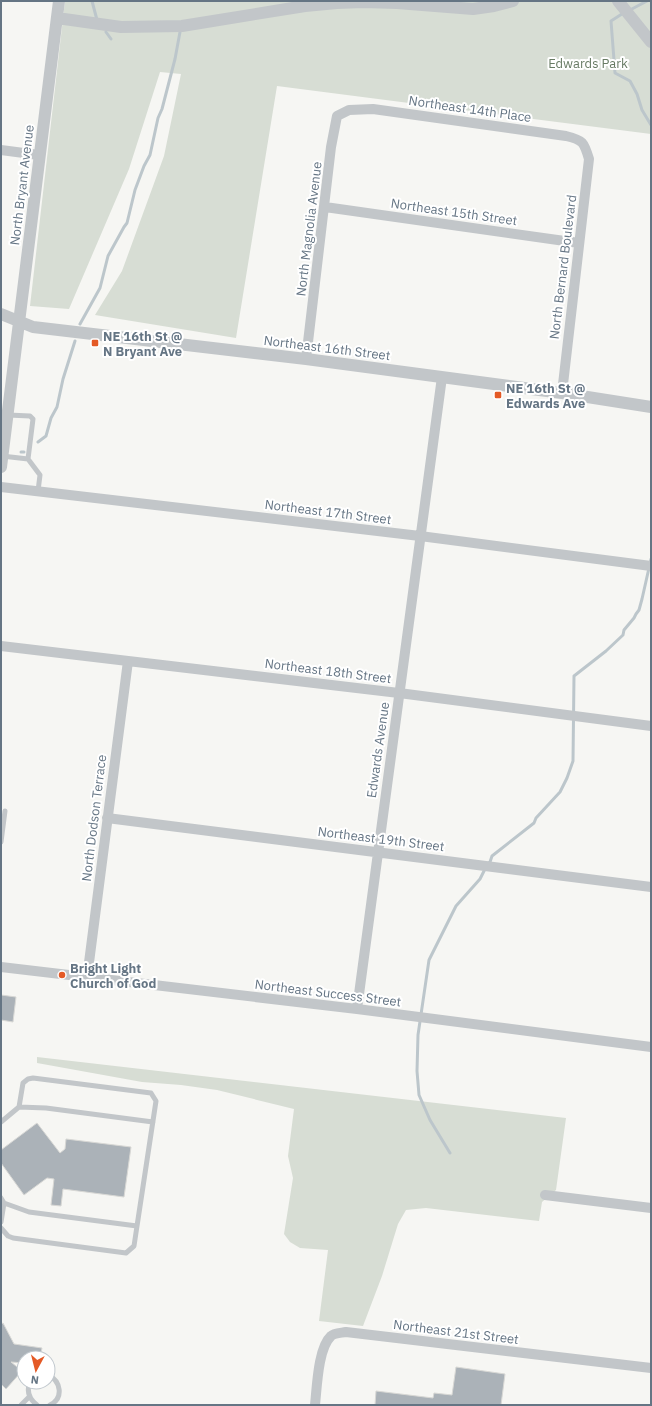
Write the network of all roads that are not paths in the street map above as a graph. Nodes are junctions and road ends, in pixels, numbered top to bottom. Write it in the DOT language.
graph roads {
  1 [pos="59,1"];
  2 [pos="513,1"];
  3 [pos="620,3"];
  4 [pos="57,18"];
  5 [pos="651,42"];
  6 [pos="349,110"];
  7 [pos="584,145"];
  8 [pos="1,150"];
  9 [pos="40,155"];
  10 [pos="325,207"];
  11 [pos="579,243"];
  12 [pos="1,314"];
  13 [pos="19,321"];
  14 [pos="306,359"];
  15 [pos="442,377"];
  16 [pos="562,393"];
  17 [pos="651,406"];
  18 [pos="7,415"];
  19 [pos="28,459"];
  20 [pos="2,461"];
  21 [pos="1,487"];
  22 [pos="38,491"];
  23 [pos="420,536"];
  24 [pos="651,566"];
  25 [pos="1,646"];
  26 [pos="128,661"];
  27 [pos="399,693"];
  28 [pos="651,726"];
  29 [pos="5,811"];
  30 [pos="107,818"];
  31 [pos="1,842"];
  32 [pos="377,852"];
  33 [pos="651,887"];
  34 [pos="1,967"];
  35 [pos="87,978"];
  36 [pos="357,1009"];
  37 [pos="651,1047"];
  38 [pos="19,1107"];
  39 [pos="1,1122"];
  40 [pos="153,1122"];
  41 [pos="545,1195"];
  42 [pos="3,1200"];
  43 [pos="651,1208"];
  44 [pos="1,1222"];
  45 [pos="137,1226"];
  46 [pos="1,1228"];
  47 [pos="651,1368"];
  48 [pos="56,1381"];
  49 [pos="28,1390"];
  50 [pos="29,1397"];
  51 [pos="22,1405"];
  52 [pos="37,1405"];
  53 [pos="50,1405"];
  54 [pos="315,1405"];
  1 -- 4 [label="street, North Bryant Avenue"];
  2 -- 4 [label="street"];
  3 -- 5 [label="street"];
  4 -- 9 [label="street, North Bryant Avenue"];
  6 -- 7 [label="street, Northeast 14th Place"];
  6 -- 10 [label="street, North Magnolia Avenue"];
  7 -- 11 [label="street, North Bernard Boulevard"];
  8 -- 9 [label="street"];
  9 -- 13 [label="street, North Bryant Avenue"];
  10 -- 11 [label="street, Northeast 15th Street"];
  10 -- 14 [label="street, North Magnolia Avenue"];
  11 -- 16 [label="street, North Bernard Boulevard"];
  12 -- 13 [label="street, Northeast 16th Street"];
  13 -- 14 [label="street, Northeast 16th Street"];
  13 -- 18 [label="street, North Bryant Avenue"];
  14 -- 15 [label="street, Northeast 16th Street"];
  15 -- 16 [label="street, Northeast 16th Street"];
  15 -- 23 [label="street, Edwards Avenue"];
  16 -- 17 [label="street, Northeast 16th Street"];
  18 -- 19 [label="lane"];
  18 -- 20 [label="street, North Bryant Avenue"];
  19 -- 20 [label="lane"];
  19 -- 22 [label="lane"];
  21 -- 22 [label="street, Northeast 17th Street"];
  22 -- 23 [label="street, Northeast 17th Street"];
  23 -- 24 [label="street, Northeast 17th Street"];
  23 -- 27 [label="street, Edwards Avenue"];
  25 -- 26 [label="street, Northeast 18th Street"];
  26 -- 27 [label="street, Northeast 18th Street"];
  26 -- 30 [label="street, North Dodson Terrace"];
  27 -- 28 [label="street, Northeast 18th Street"];
  27 -- 32 [label="street, Edwards Avenue"];
  29 -- 31 [label="lane"];
  30 -- 32 [label="street, Northeast 19th Street"];
  30 -- 35 [label="street, North Dodson Terrace"];
  32 -- 33 [label="street, Northeast 19th Street"];
  32 -- 36 [label="street, Edwards Avenue"];
  34 -- 35 [label="street, Northeast Success Street"];
  35 -- 36 [label="street, Northeast Success Street"];
  36 -- 37 [label="street, Northeast Success Street"];
  38 -- 39 [label="lane"];
  38 -- 40 [label="lane"];
  38 -- 40 [label="lane"];
  40 -- 45 [label="lane"];
  41 -- 43 [label="street"];
  42 -- 44 [label="lane"];
  42 -- 45 [label="lane"];
  45 -- 46 [label="lane"];
  47 -- 54 [label="street, Northeast 21st Street"];
  48 -- 53 [label="lane"];
  49 -- 50 [label="lane"];
  50 -- 51 [label="lane"];
  50 -- 52 [label="lane"];
}
